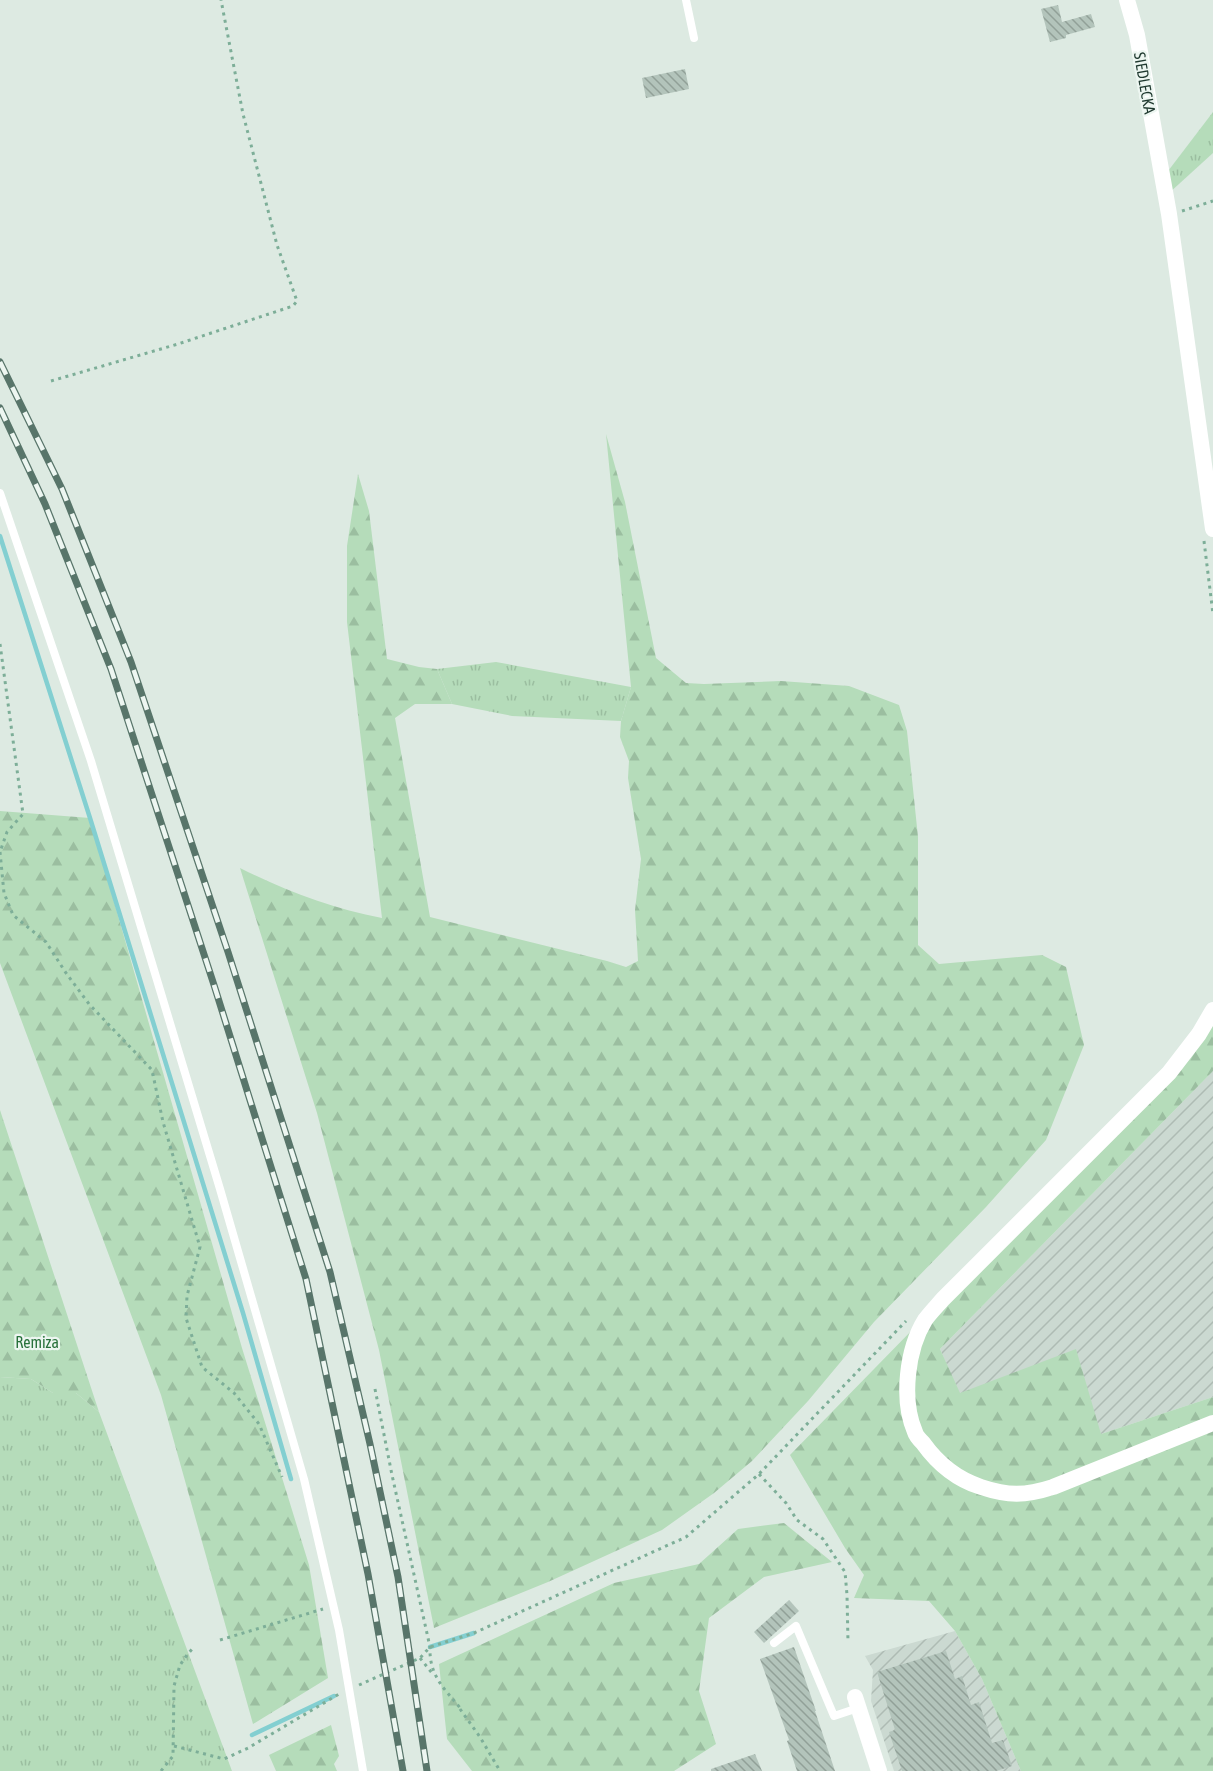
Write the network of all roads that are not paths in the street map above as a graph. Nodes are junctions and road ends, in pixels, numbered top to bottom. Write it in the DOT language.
graph roads {
  1 [pos="686,0"];
  2 [pos="1127,0"];
  3 [pos="694,38"];
  4 [pos="0,492"];
  5 [pos="1213,529"];
  6 [pos="1213,1010"];
  7 [pos="1213,1423"];
  8 [pos="774,1643"];
  9 [pos="857,1703"];
  10 [pos="363,1771"];
  11 [pos="879,1771"];
  1 -- 3 [label="lane"];
  2 -- 5 [label="street, SIEDLECKA"];
  4 -- 10 [label="lane"];
  6 -- 7 [label="street"];
  8 -- 9 [label="lane"];
  9 -- 11 [label="street"];
}
